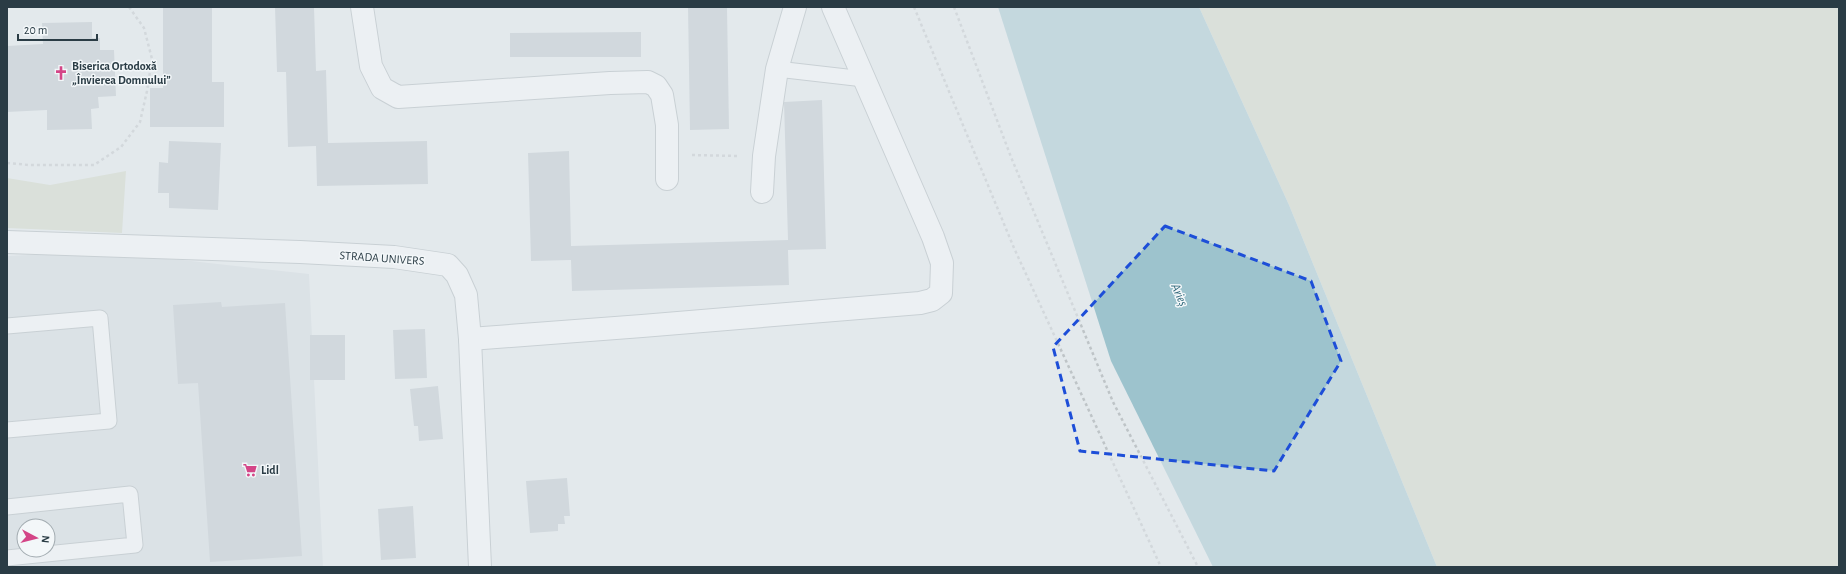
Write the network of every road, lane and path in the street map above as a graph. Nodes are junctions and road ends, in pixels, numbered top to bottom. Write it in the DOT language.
graph roads {
  1 [pos="129,7"];
  2 [pos="362,7"];
  3 [pos="795,7"];
  4 [pos="833,7"];
  5 [pos="914,7"];
  6 [pos="954,7"];
  7 [pos="777,69"];
  8 [pos="864,79"];
  9 [pos="668,154"];
  10 [pos="764,156"];
  11 [pos="7,163"];
  12 [pos="667,179"];
  13 [pos="762,192"];
  14 [pos="7,242"];
  15 [pos="7,326"];
  16 [pos="470,339"];
  17 [pos="7,430"];
  18 [pos="7,508"];
  19 [pos="7,558"];
  20 [pos="480,567"];
  21 [pos="1161,567"];
  22 [pos="1198,567"];
  1 -- 11 [label="path"];
  2 -- 9 [label="street"];
  3 -- 7 [label="street"];
  4 -- 8 [label="street"];
  5 -- 21 [label="path"];
  6 -- 22 [label="path"];
  7 -- 8 [label="lane"];
  7 -- 10 [label="street"];
  8 -- 16 [label="street"];
  9 -- 10 [label="path"];
  9 -- 12 [label="street"];
  10 -- 13 [label="street"];
  14 -- 16 [label="street, STRADA UNIVERS"];
  15 -- 17 [label="lane"];
  16 -- 20 [label="street, STRADA UNIVERS"];
  18 -- 19 [label="lane"];
}
